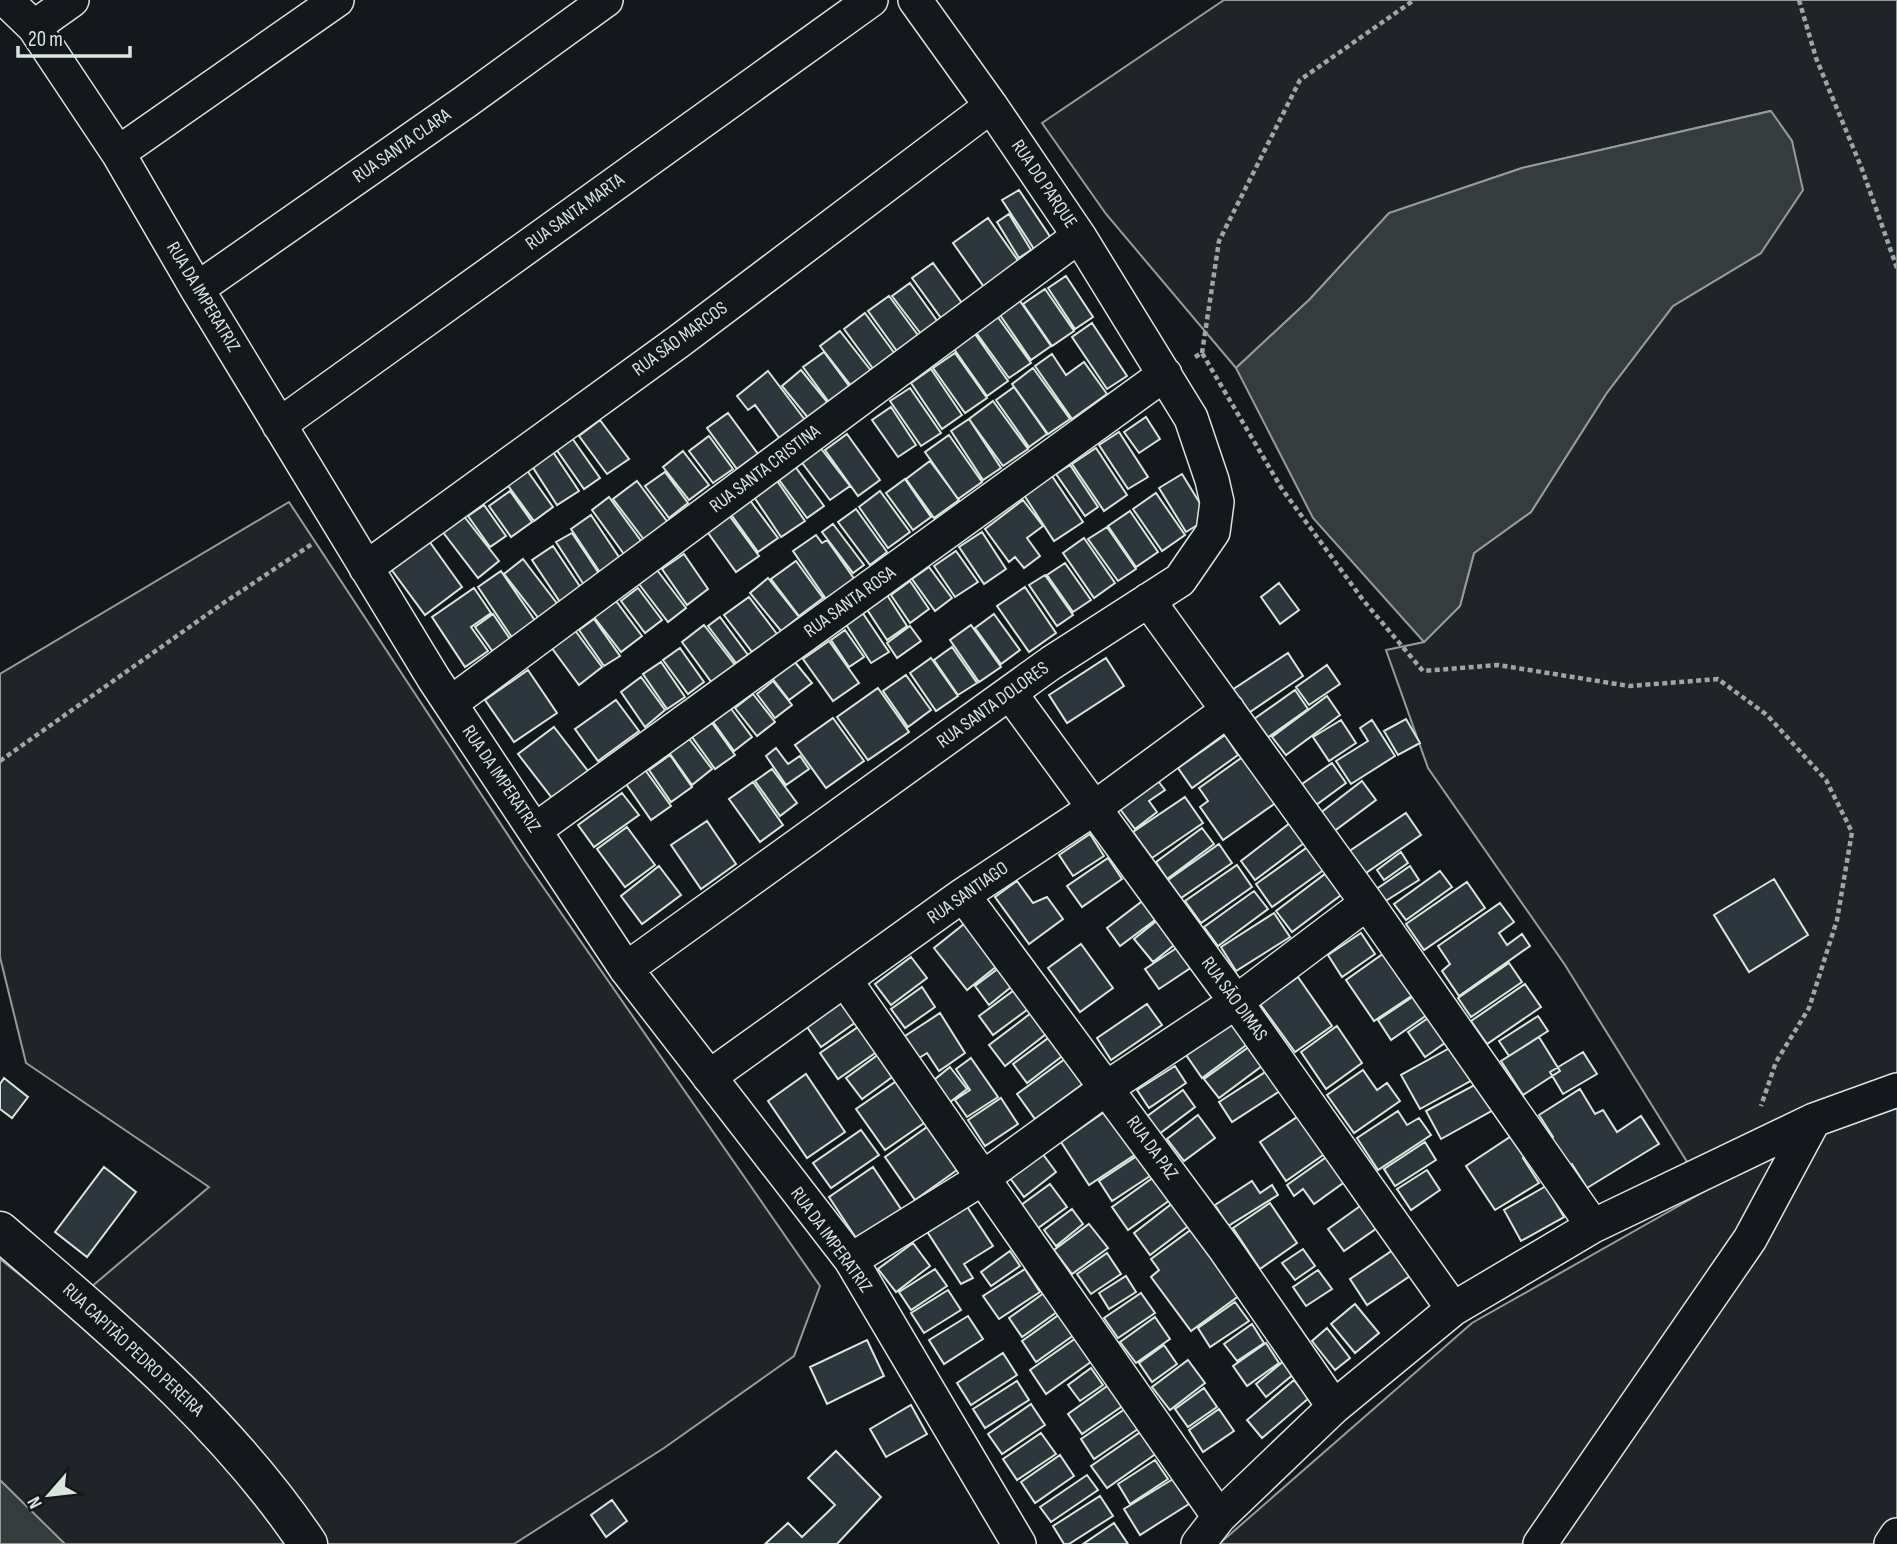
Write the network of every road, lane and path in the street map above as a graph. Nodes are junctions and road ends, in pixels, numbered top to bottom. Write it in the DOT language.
graph roads {
  1 [pos="6,0"];
  2 [pos="72,0"];
  3 [pos="337,0"];
  4 [pos="606,0"];
  5 [pos="871,0"];
  6 [pos="915,0"];
  7 [pos="1414,0"];
  8 [pos="1799,0"];
  9 [pos="34,27"];
  10 [pos="991,106"];
  11 [pos="118,153"];
  12 [pos="1079,236"];
  13 [pos="1897,268"];
  14 [pos="197,289"];
  15 [pos="1202,353"];
  16 [pos="1165,374"];
  17 [pos="279,425"];
  18 [pos="340,526"];
  19 [pos="366,568"];
  20 [pos="1148,600"];
  21 [pos="1010,693"];
  22 [pos="451,703"];
  23 [pos="1228,710"];
  24 [pos="0,761"];
  25 [pos="1093,809"];
  26 [pos="535,830"];
  27 [pos="963,895"];
  28 [pos="1367,903"];
  29 [pos="626,969"];
  30 [pos="845,980"];
  31 [pos="1236,1002"];
  32 [pos="709,1077"];
  33 [pos="1108,1087"];
  34 [pos="1897,1090"];
  35 [pos="1814,1120"];
  36 [pos="1745,1153"];
  37 [pos="982,1178"];
  38 [pos="1593,1226"];
  39 [pos="0,1231"];
  40 [pos="850,1260"];
  41 [pos="1453,1309"];
  42 [pos="1334,1407"];
  43 [pos="1219,1517"];
  44 [pos="1897,1535"];
  45 [pos="307,1544"];
  46 [pos="1019,1544"];
  47 [pos="1198,1544"];
  48 [pos="1540,1544"];
  49 [pos="1891,1544"];
  1 -- 9 [label="street, RUA DA IMPERATRIZ"];
  2 -- 9 [label="street"];
  3 -- 11 [label="street"];
  4 -- 14 [label="street, RUA SANTA CLARA"];
  5 -- 17 [label="street, RUA SANTA MARTA"];
  6 -- 10 [label="street, RUA DO PARQUE"];
  7 -- 15 [label="path"];
  8 -- 13 [label="path"];
  9 -- 11 [label="street, RUA DA IMPERATRIZ"];
  10 -- 12 [label="street, RUA DO PARQUE"];
  10 -- 19 [label="street, RUA SÃO MARCOS"];
  11 -- 14 [label="street, RUA DA IMPERATRIZ"];
  12 -- 16 [label="street, RUA DO PARQUE"];
  12 -- 22 [label="street, RUA SANTA CRISTINA"];
  14 -- 17 [label="street, RUA DA IMPERATRIZ"];
  15 -- 16 [label="path"];
  15 -- 36 [label="path"];
  16 -- 20 [label="street, RUA SANTA DOLORES"];
  16 -- 26 [label="street, RUA SANTA ROSA"];
  17 -- 18 [label="street, RUA DA IMPERATRIZ"];
  18 -- 19 [label="street, RUA DA IMPERATRIZ"];
  18 -- 24 [label="path"];
  19 -- 22 [label="street, RUA DA IMPERATRIZ"];
  20 -- 21 [label="street, RUA SANTA DOLORES"];
  20 -- 23 [label="street"];
  21 -- 25 [label="street, RUA SÃO DIMAS"];
  21 -- 29 [label="street, RUA SANTA DOLORES"];
  22 -- 26 [label="street, RUA DA IMPERATRIZ"];
  23 -- 25 [label="street, RUA SANTIAGO"];
  23 -- 28 [label="street"];
  25 -- 27 [label="street, RUA SANTIAGO"];
  25 -- 31 [label="street, RUA SÃO DIMAS"];
  26 -- 29 [label="street, RUA DA IMPERATRIZ"];
  27 -- 30 [label="street, RUA SANTIAGO"];
  27 -- 33 [label="street, RUA DA PAZ"];
  28 -- 31 [label="street"];
  28 -- 38 [label="street"];
  29 -- 32 [label="street, RUA DA IMPERATRIZ"];
  30 -- 32 [label="street, RUA SANTIAGO"];
  30 -- 37 [label="street"];
  31 -- 33 [label="street"];
  31 -- 41 [label="street, RUA SÃO DIMAS"];
  32 -- 40 [label="street, RUA DA IMPERATRIZ"];
  33 -- 37 [label="street"];
  33 -- 42 [label="street, RUA DA PAZ"];
  34 -- 35 [label="street"];
  35 -- 36 [label="street"];
  35 -- 48 [label="street"];
  36 -- 38 [label="street"];
  37 -- 40 [label="street"];
  37 -- 43 [label="street"];
  38 -- 41 [label="street"];
  39 -- 45 [label="street, RUA CAPITÃO PEDRO PEREIRA"];
  40 -- 46 [label="street, RUA DA IMPERATRIZ"];
  41 -- 42 [label="street"];
  42 -- 43 [label="street"];
  43 -- 47 [label="street"];
  44 -- 49 [label="street"];
}
